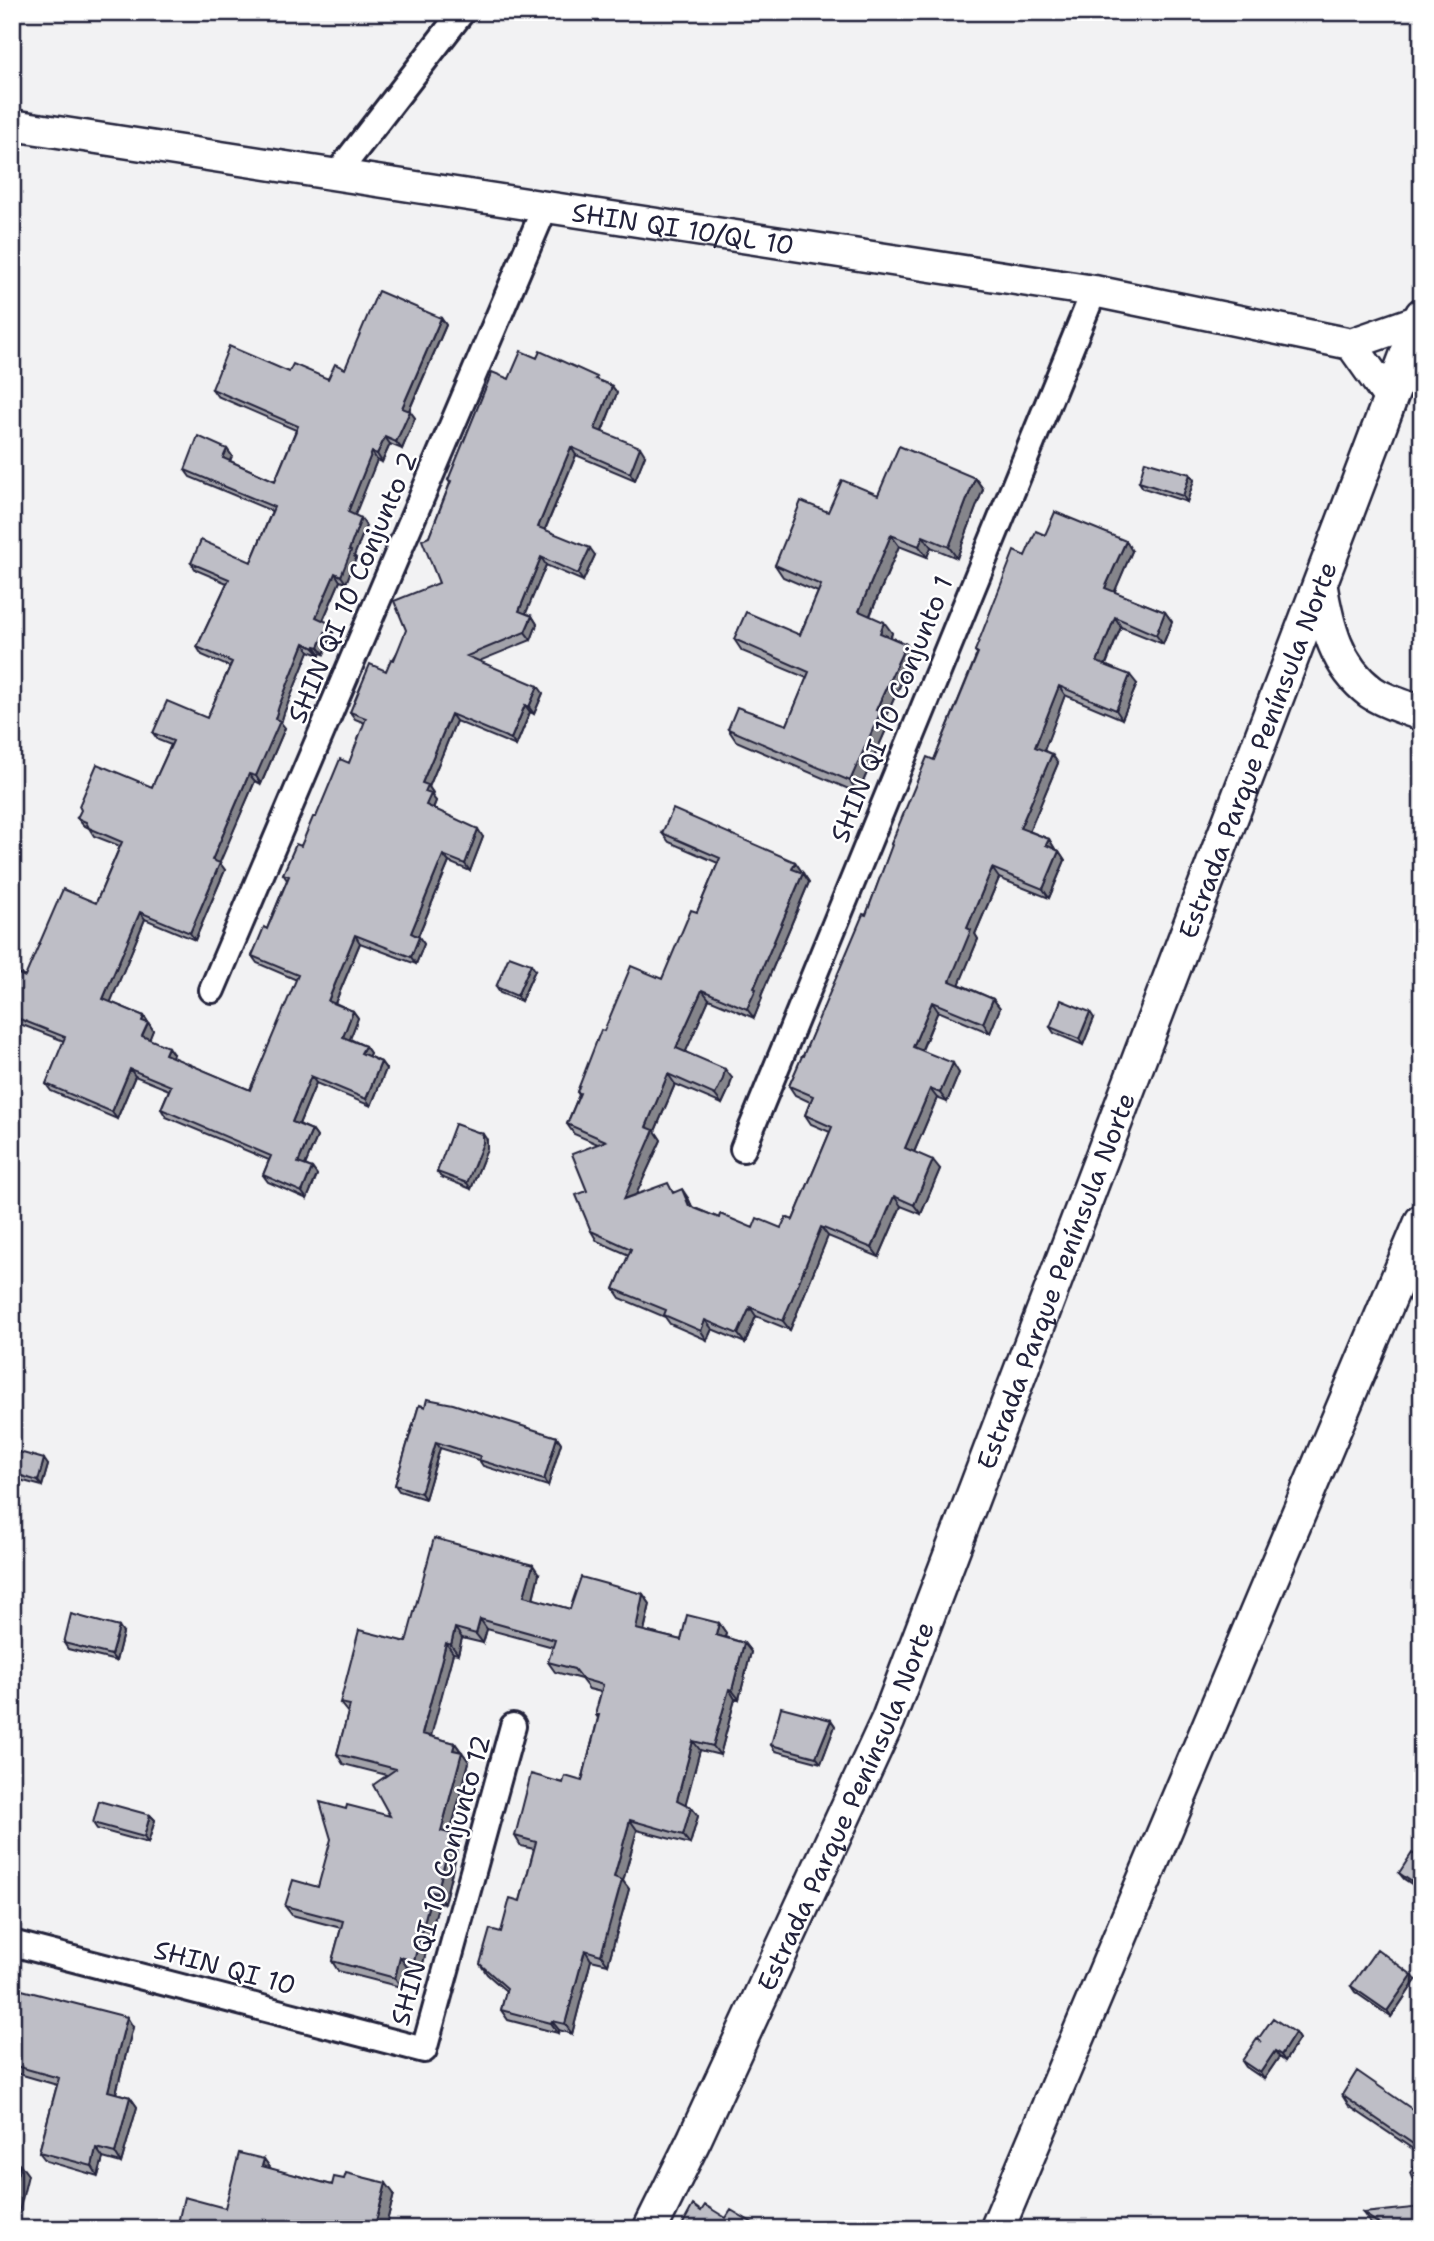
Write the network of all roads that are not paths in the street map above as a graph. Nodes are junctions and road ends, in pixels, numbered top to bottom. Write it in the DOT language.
graph roads {
  1 [pos="462,12"];
  2 [pos="12,125"];
  3 [pos="336,175"];
  4 [pos="545,207"];
  5 [pos="1094,291"];
  6 [pos="1421,317"];
  7 [pos="1350,344"];
  8 [pos="1390,399"];
  9 [pos="1320,585"];
  10 [pos="1422,714"];
  11 [pos="212,990"];
  12 [pos="743,1149"];
  13 [pos="1422,1221"];
  14 [pos="513,1726"];
  15 [pos="12,1942"];
  16 [pos="424,2050"];
  17 [pos="650,2229"];
  18 [pos="997,2229"];
  1 -- 3 [label="street"];
  2 -- 3 [label="street, SHIN QI 10/QL 10"];
  3 -- 4 [label="street, SHIN QI 10/QL 10"];
  4 -- 5 [label="street, SHIN QI 10/QL 10"];
  4 -- 11 [label="street, SHIN QI 10 Conjunto 2"];
  5 -- 7 [label="street, SHIN QI 10/QL 10"];
  5 -- 12 [label="street, SHIN QI 10 Conjunto 1"];
  6 -- 7 [label="street"];
  6 -- 8 [label="main road, Estrada Parque Península Norte"];
  7 -- 8 [label="street"];
  8 -- 9 [label="main road, Estrada Parque Península Norte"];
  9 -- 10 [label="main road"];
  9 -- 17 [label="main road, Estrada Parque Península Norte"];
  13 -- 18 [label="main road"];
  14 -- 16 [label="street, SHIN QI 10 Conjunto 12"];
  15 -- 16 [label="street, SHIN QI 10"];
}
